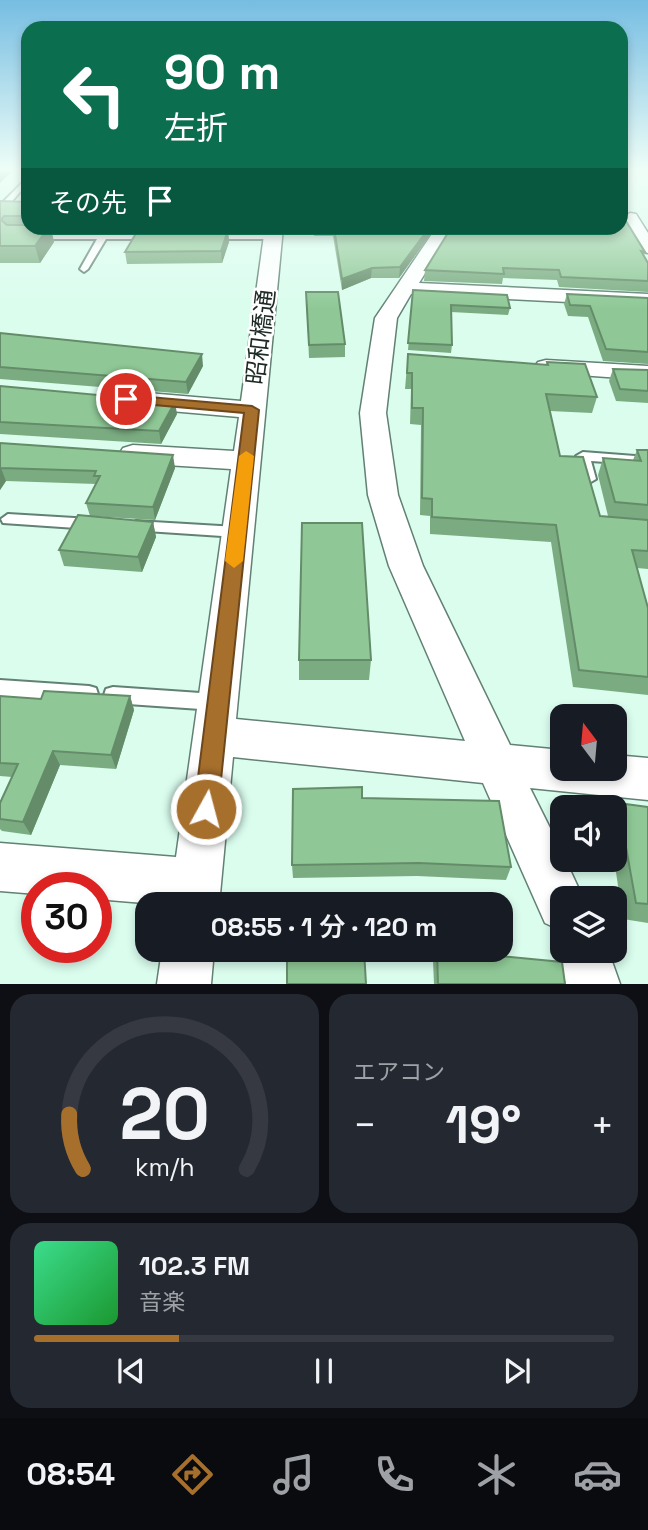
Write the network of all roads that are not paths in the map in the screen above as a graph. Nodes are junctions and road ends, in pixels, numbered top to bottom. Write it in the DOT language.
graph roads {
  1 [pos="628,218"];
  2 [pos="648,219"];
  3 [pos="628,222"];
  4 [pos="226,235"];
  5 [pos="273,235"];
  6 [pos="439,235"];
  7 [pos="25,237"];
  8 [pos="103,237"];
  9 [pos="168,237"];
  10 [pos="194,237"];
  11 [pos="648,248"];
  12 [pos="84,269"];
  13 [pos="404,289"];
  14 [pos="648,300"];
  15 [pos="527,366"];
  16 [pos="648,373"];
  17 [pos="106,397"];
  18 [pos="252,410"];
  19 [pos="109,452"];
  20 [pos="246,461"];
  21 [pos="648,461"];
  22 [pos="592,492"];
  23 [pos="9,519"];
  24 [pos="237,532"];
  25 [pos="0,688"];
  26 [pos="217,719"];
  27 [pos="498,764"];
  28 [pos="648,779"];
  29 [pos="0,867"];
  30 [pos="553,886"];
  31 [pos="181,892"];
  32 [pos="195,892"];
  33 [pos="187,962"];
  34 [pos="587,963"];
  35 [pos="184,984"];
  36 [pos="593,984"];
  1 -- 2 [label="street"];
  3 -- 11 [label="street"];
  4 -- 10 [label="lane"];
  5 -- 18 [label="street, 昭和橋通"];
  6 -- 13 [label="street"];
  7 -- 8 [label="lane"];
  8 -- 9 [label="lane"];
  8 -- 12 [label="lane"];
  13 -- 14 [label="street"];
  13 -- 27 [label="street"];
  15 -- 16 [label="street"];
  17 -- 18 [label="street"];
  18 -- 20 [label="street, 昭和橋通"];
  19 -- 20 [label="street"];
  20 -- 24 [label="street, 昭和橋通"];
  21 -- 22 [label="lane"];
  23 -- 24 [label="lane"];
  24 -- 26 [label="street, 昭和橋通"];
  25 -- 26 [label="lane"];
  26 -- 27 [label="street"];
  26 -- 32 [label="street, 昭和橋通"];
  27 -- 28 [label="street"];
  27 -- 30 [label="street"];
  29 -- 31 [label="street"];
  33 -- 35 [label="street"];
  34 -- 36 [label="street"];
}
